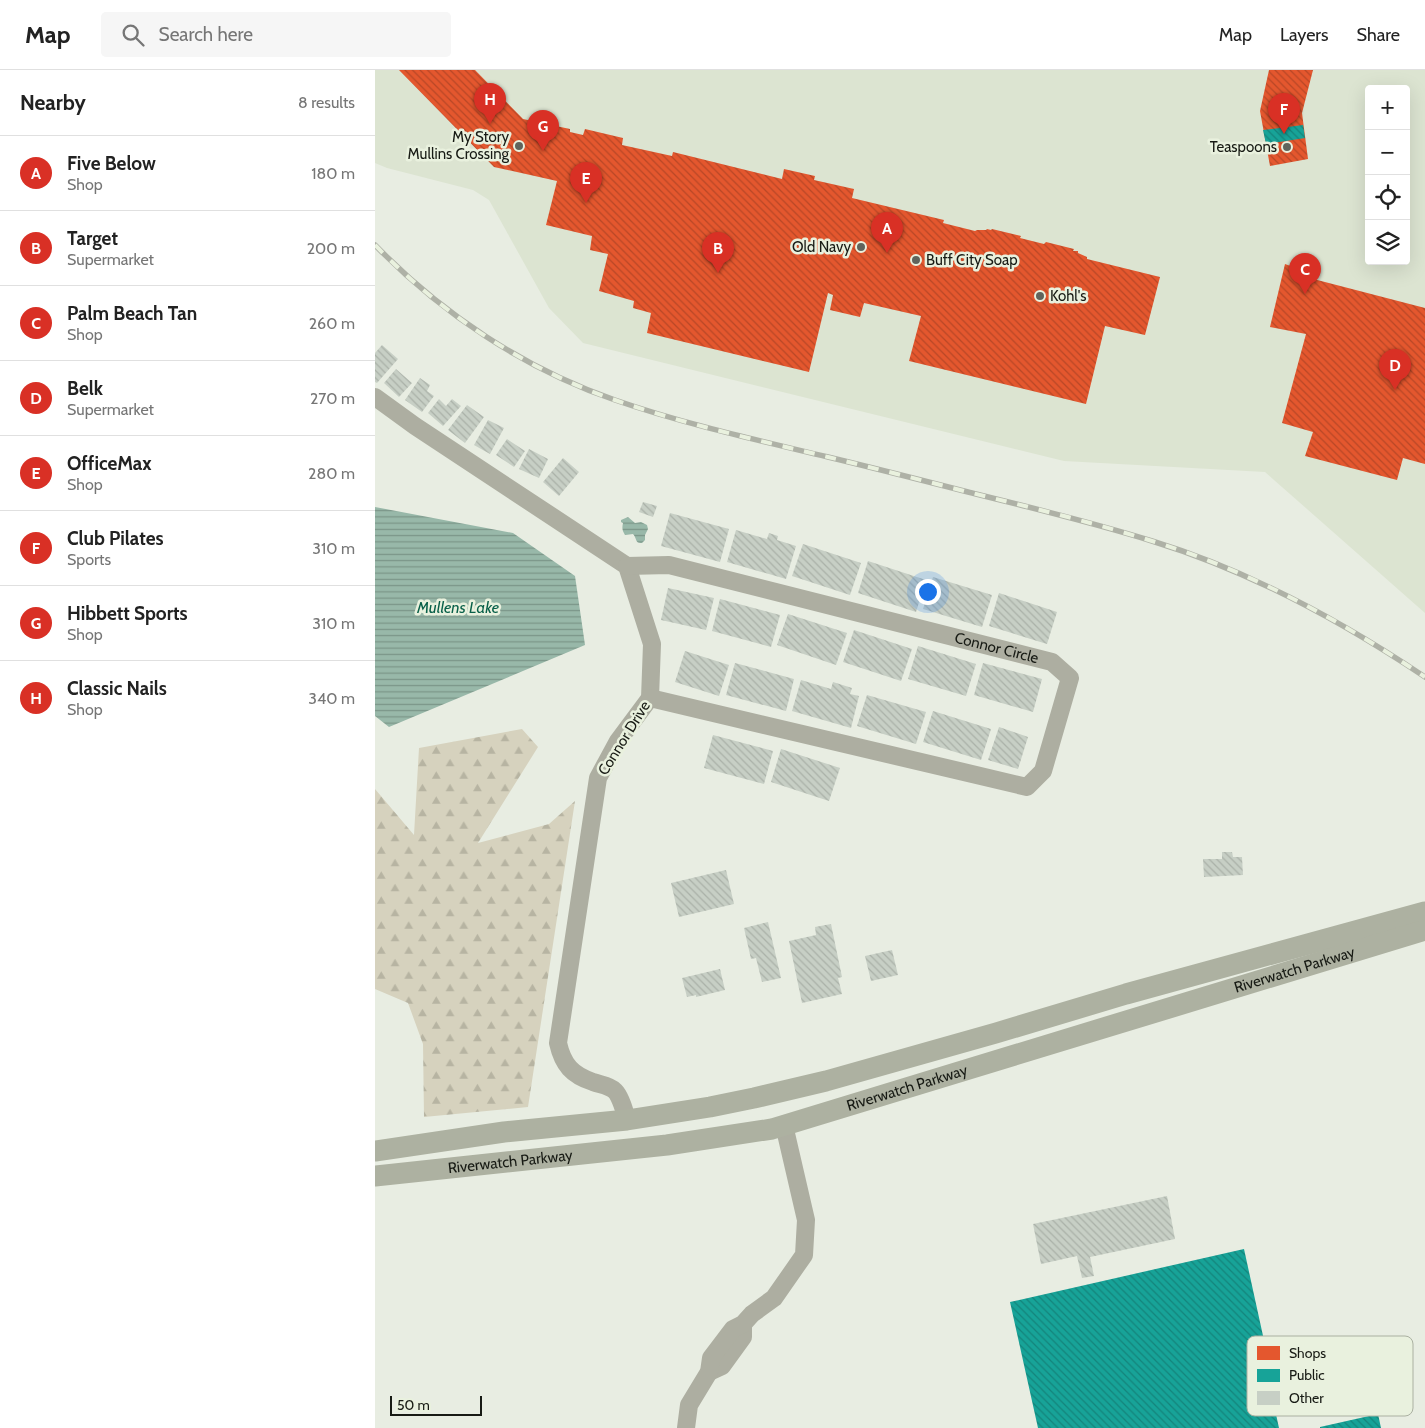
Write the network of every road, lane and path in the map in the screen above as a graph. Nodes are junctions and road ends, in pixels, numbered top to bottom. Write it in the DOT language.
graph roads {
  1 [pos="375,396"];
  2 [pos="627,566"];
  3 [pos="650,698"];
  4 [pos="1425,912"];
  5 [pos="1425,930"];
  6 [pos="627,1120"];
  7 [pos="784,1125"];
  8 [pos="375,1150"];
  9 [pos="375,1176"];
  10 [pos="686,1428"];
  1 -- 2 [label="street"];
  2 -- 3 [label="street, Connor Drive"];
  2 -- 3 [label="street, Connor Circle"];
  3 -- 6 [label="street, Connor Drive"];
  4 -- 6 [label="main road, Riverwatch Parkway"];
  5 -- 7 [label="main road, Riverwatch Parkway"];
  6 -- 8 [label="main road, Riverwatch Parkway"];
  7 -- 9 [label="main road, Riverwatch Parkway"];
  7 -- 10 [label="street"];
}
